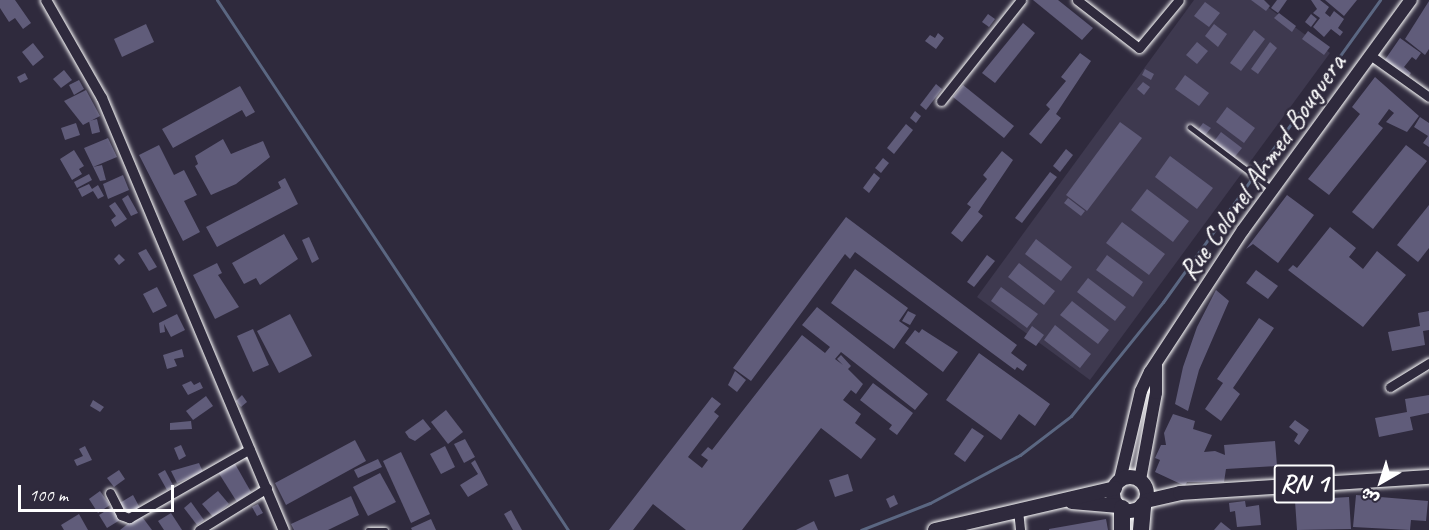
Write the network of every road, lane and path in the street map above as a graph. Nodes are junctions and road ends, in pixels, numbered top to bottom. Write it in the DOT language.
graph roads {
  1 [pos="46,0"];
  2 [pos="1021,0"];
  3 [pos="1077,0"];
  4 [pos="1179,0"];
  5 [pos="1411,0"];
  6 [pos="1370,55"];
  7 [pos="1429,97"];
  8 [pos="941,101"];
  9 [pos="1190,127"];
  10 [pos="1273,189"];
  11 [pos="1429,363"];
  12 [pos="1156,364"];
  13 [pos="1390,387"];
  14 [pos="250,449"];
  15 [pos="1429,477"];
  16 [pos="1142,481"];
  17 [pos="1117,484"];
  18 [pos="267,488"];
  19 [pos="1180,492"];
  20 [pos="110,493"];
  21 [pos="1070,501"];
  22 [pos="1144,503"];
  23 [pos="1121,507"];
  24 [pos="1018,510"];
  25 [pos="199,530"];
  26 [pos="284,530"];
  27 [pos="368,530"];
  28 [pos="386,530"];
  29 [pos="935,530"];
  30 [pos="1020,530"];
  31 [pos="1122,530"];
  32 [pos="1141,530"];
  1 -- 14 [label="street"];
  2 -- 8 [label="street"];
  3 -- 4 [label="street"];
  5 -- 6 [label="main road, Rue Colonel Ahmed Bouguera"];
  6 -- 7 [label="street"];
  6 -- 10 [label="main road, Rue Colonel Ahmed Bouguera"];
  9 -- 10 [label="lane"];
  10 -- 12 [label="main road, Rue Colonel Ahmed Bouguera"];
  11 -- 13 [label="street"];
  12 -- 16 [label="main road"];
  12 -- 17 [label="main road, Rue Colonel Ahmed Bouguera"];
  14 -- 18 [label="street"];
  14 -- 20 [label="street"];
  15 -- 19 [label="main road, RN 1"];
  16 -- 17 [label="main road"];
  16 -- 19 [label="main road, RN 1"];
  16 -- 22 [label="main road"];
  17 -- 21 [label="main road"];
  17 -- 23 [label="main road"];
  18 -- 25 [label="street"];
  18 -- 26 [label="street"];
  19 -- 22 [label="main road, RN 1"];
  21 -- 23 [label="main road"];
  21 -- 24 [label="main road"];
  22 -- 23 [label="main road"];
  22 -- 32 [label="highway"];
  23 -- 31 [label="highway"];
  24 -- 29 [label="main road"];
  24 -- 30 [label="street"];
  27 -- 28 [label="lane"];
}
